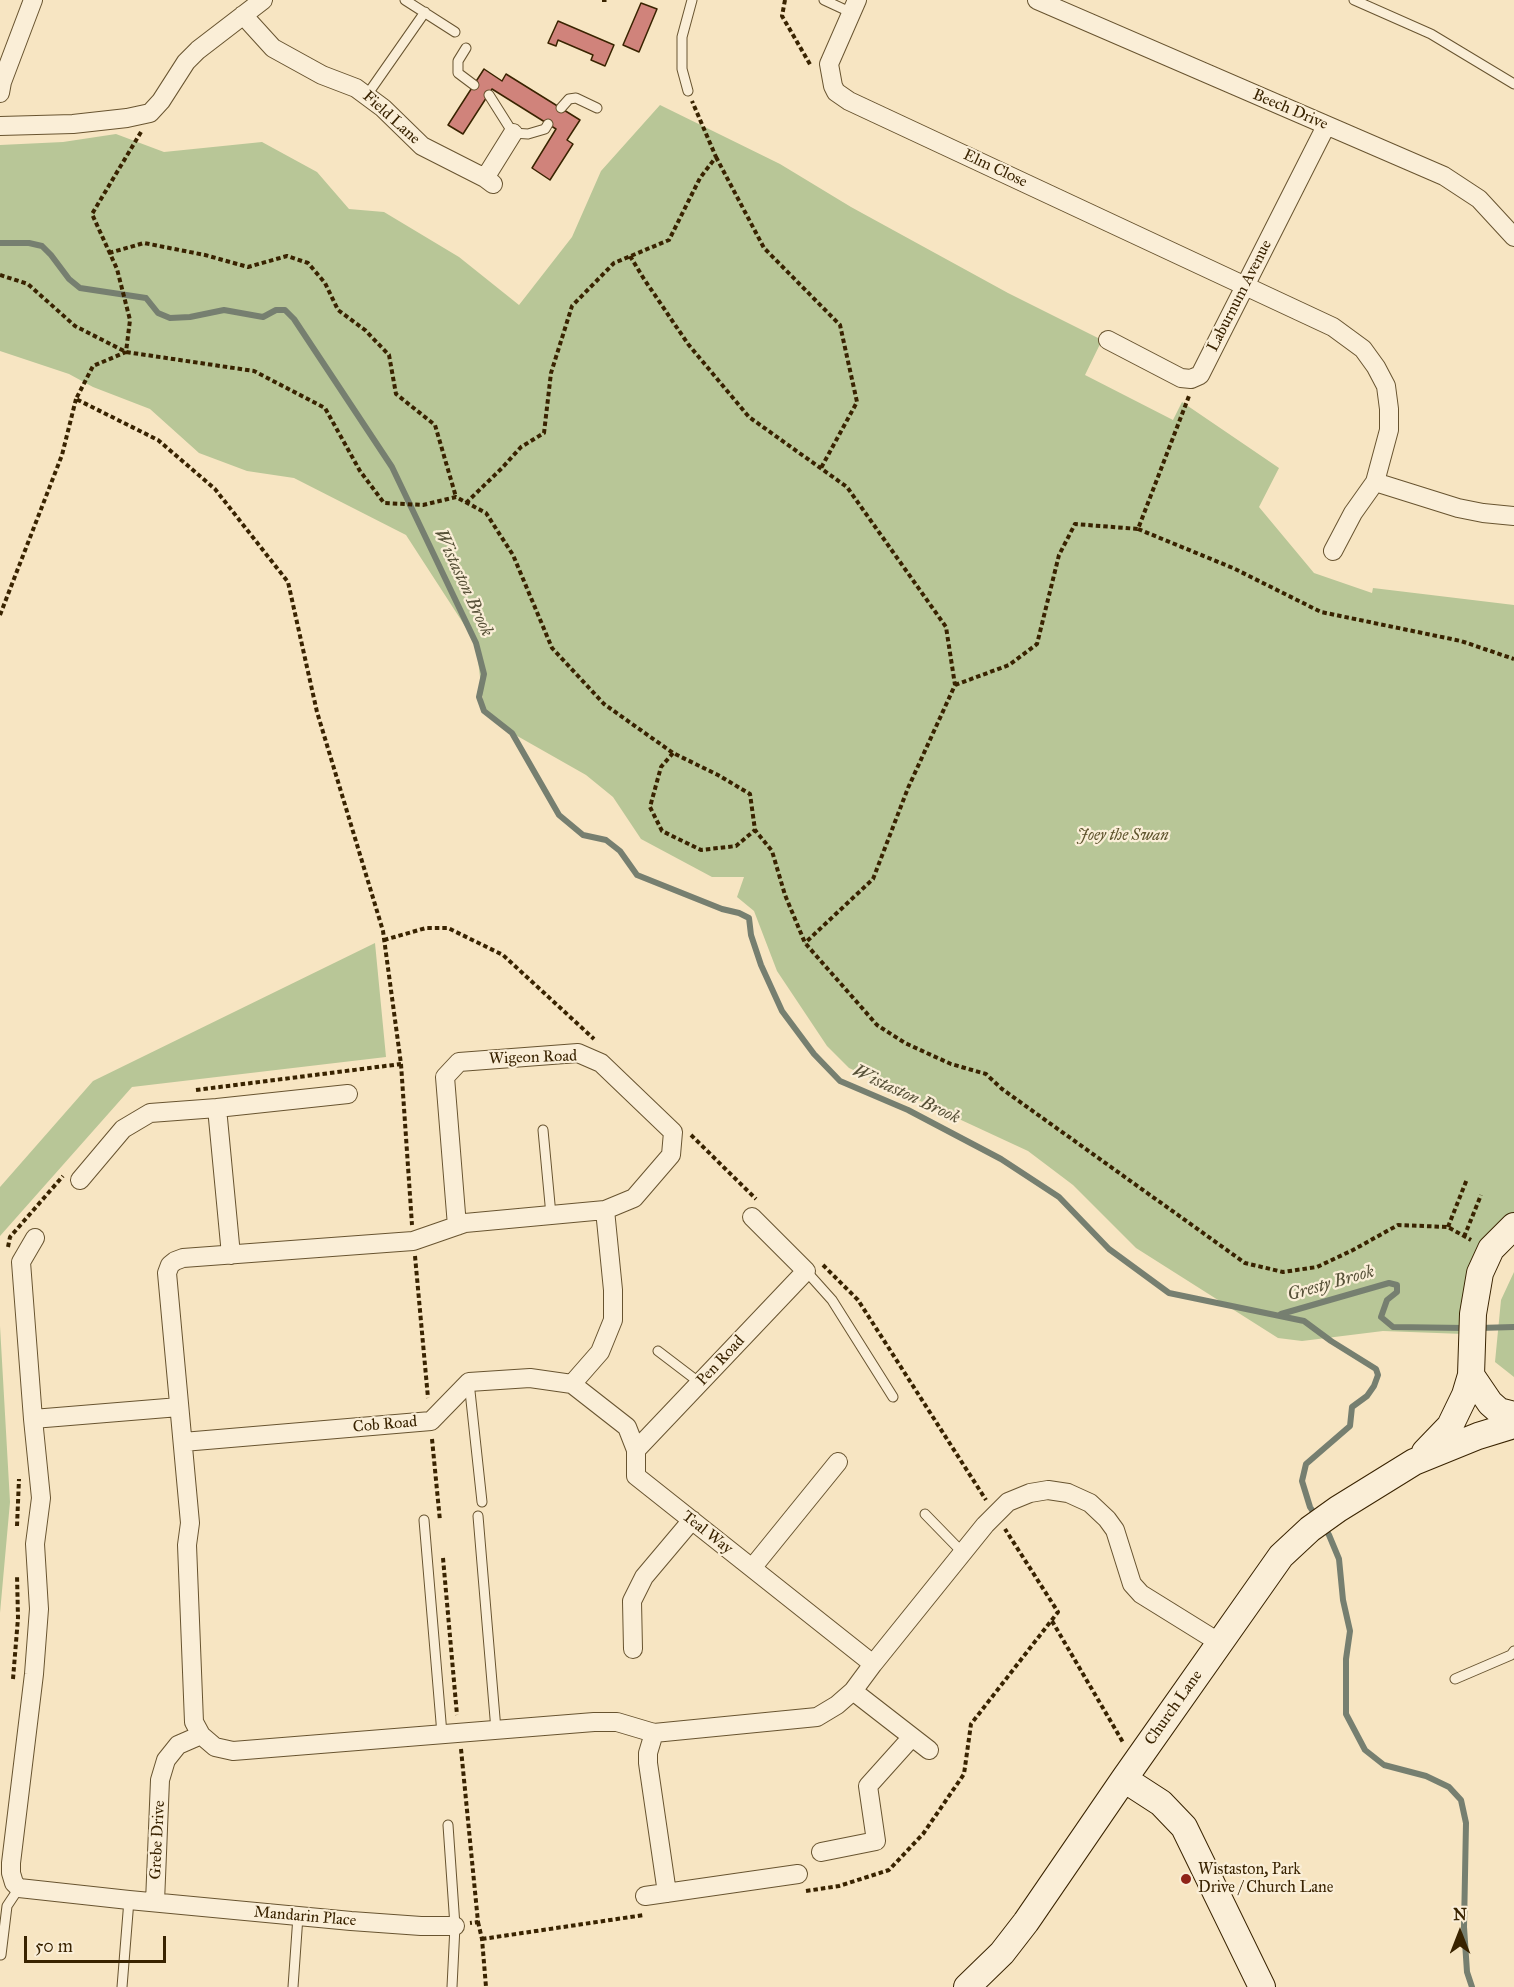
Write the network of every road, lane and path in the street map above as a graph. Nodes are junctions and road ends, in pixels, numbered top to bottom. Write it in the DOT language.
graph roads {
  1 [pos="32,0"];
  2 [pos="263,0"];
  3 [pos="405,0"];
  4 [pos="602,0"];
  5 [pos="609,0"];
  6 [pos="692,0"];
  7 [pos="785,0"];
  8 [pos="824,0"];
  9 [pos="1037,0"];
  10 [pos="1354,0"];
  11 [pos="1063,5"];
  12 [pos="854,7"];
  13 [pos="424,12"];
  14 [pos="243,15"];
  15 [pos="455,32"];
  16 [pos="466,48"];
  17 [pos="1514,84"];
  18 [pos="474,85"];
  19 [pos="833,86"];
  20 [pos="688,91"];
  21 [pos="0,93"];
  22 [pos="367,95"];
  23 [pos="489,95"];
  24 [pos="561,108"];
  25 [pos="597,108"];
  26 [pos="150,113"];
  27 [pos="548,124"];
  28 [pos="0,126"];
  29 [pos="1326,126"];
  30 [pos="513,133"];
  31 [pos="716,157"];
  32 [pos="1514,237"];
  33 [pos="109,253"];
  34 [pos="630,256"];
  35 [pos="0,275"];
  36 [pos="1245,286"];
  37 [pos="1108,340"];
  38 [pos="126,352"];
  39 [pos="1197,377"];
  40 [pos="76,399"];
  41 [pos="821,468"];
  42 [pos="1375,482"];
  43 [pos="456,497"];
  44 [pos="466,503"];
  45 [pos="1514,516"];
  46 [pos="1138,529"];
  47 [pos="1333,551"];
  48 [pos="0,615"];
  49 [pos="1514,659"];
  50 [pos="955,686"];
  51 [pos="673,753"];
  52 [pos="755,830"];
  53 [pos="384,940"];
  54 [pos="805,943"];
  55 [pos="597,1042"];
  56 [pos="401,1064"];
  57 [pos="186,1091"];
  58 [pos="348,1094"];
  59 [pos="216,1108"];
  60 [pos="543,1130"];
  61 [pos="688,1132"];
  62 [pos="72,1177"];
  63 [pos="1467,1179"];
  64 [pos="1480,1195"];
  65 [pos="605,1210"];
  66 [pos="757,1212"];
  67 [pos="551,1215"];
  68 [pos="457,1226"];
  69 [pos="1514,1226"];
  70 [pos="1448,1227"];
  71 [pos="1464,1237"];
  72 [pos="35,1238"];
  73 [pos="413,1241"];
  74 [pos="1491,1249"];
  75 [pos="7,1253"];
  76 [pos="231,1255"];
  77 [pos="813,1267"];
  78 [pos="658,1351"];
  79 [pos="1471,1375"];
  80 [pos="469,1382"];
  81 [pos="700,1383"];
  82 [pos="572,1384"];
  83 [pos="893,1397"];
  84 [pos="179,1407"];
  85 [pos="1514,1415"];
  86 [pos="33,1419"];
  87 [pos="431,1421"];
  88 [pos="1514,1425"];
  89 [pos="183,1443"];
  90 [pos="636,1450"];
  91 [pos="838,1462"];
  92 [pos="1414,1462"];
  93 [pos="19,1475"];
  94 [pos="482,1502"];
  95 [pos="925,1514"];
  96 [pos="995,1514"];
  97 [pos="478,1516"];
  98 [pos="424,1520"];
  99 [pos="692,1520"];
  100 [pos="440,1526"];
  101 [pos="17,1530"];
  102 [pos="442,1550"];
  103 [pos="963,1553"];
  104 [pos="752,1568"];
  105 [pos="17,1574"];
  106 [pos="1052,1621"];
  107 [pos="1220,1643"];
  108 [pos="633,1649"];
  109 [pos="1514,1651"];
  110 [pos="873,1664"];
  111 [pos="1455,1679"];
  112 [pos="12,1686"];
  113 [pos="853,1691"];
  114 [pos="496,1730"];
  115 [pos="451,1733"];
  116 [pos="654,1733"];
  117 [pos="201,1735"];
  118 [pos="912,1737"];
  119 [pos="929,1749"];
  120 [pos="1130,1771"];
  121 [pos="448,1825"];
  122 [pos="821,1852"];
  123 [pos="802,1883"];
  124 [pos="20,1888"];
  125 [pos="667,1893"];
  126 [pos="645,1896"];
  127 [pos="129,1900"];
  128 [pos="155,1902"];
  129 [pos="655,1914"];
  130 [pos="298,1916"];
  131 [pos="478,1922"];
  132 [pos="455,1926"];
  133 [pos="482,1940"];
  134 [pos="2,1955"];
  135 [pos="122,1987"];
  136 [pos="293,1987"];
  137 [pos="452,1987"];
  138 [pos="486,1987"];
  139 [pos="967,1987"];
  140 [pos="1262,1987"];
  1 -- 21 [label="street"];
  2 -- 14 [label="street"];
  3 -- 13 [label="lane"];
  4 -- 5 [label="path"];
  6 -- 20 [label="lane"];
  7 -- 19 [label="path"];
  8 -- 12 [label="lane"];
  9 -- 11 [label="street"];
  10 -- 17 [label="lane"];
  11 -- 29 [label="street, Beech Drive"];
  12 -- 19 [label="street"];
  13 -- 15 [label="lane"];
  13 -- 22 [label="lane"];
  14 -- 22 [label="street, Field Lane"];
  14 -- 26 [label="street"];
  16 -- 18 [label="lane"];
  19 -- 36 [label="street, Elm Close"];
  20 -- 31 [label="path"];
  22 -- 30 [label="street, Field Lane"];
  23 -- 30 [label="lane"];
  24 -- 25 [label="lane"];
  26 -- 28 [label="street"];
  26 -- 33 [label="path"];
  27 -- 30 [label="lane"];
  29 -- 32 [label="street, Beech Drive"];
  29 -- 36 [label="street, Laburnum Avenue"];
  31 -- 34 [label="path"];
  31 -- 41 [label="path"];
  33 -- 38 [label="path"];
  33 -- 43 [label="path"];
  34 -- 41 [label="path"];
  34 -- 44 [label="path"];
  35 -- 38 [label="path"];
  36 -- 39 [label="street, Laburnum Avenue"];
  36 -- 42 [label="street, Elm Close"];
  37 -- 39 [label="street"];
  38 -- 40 [label="path"];
  38 -- 43 [label="path"];
  39 -- 46 [label="path"];
  40 -- 48 [label="path"];
  40 -- 53 [label="path"];
  41 -- 50 [label="path"];
  42 -- 45 [label="street"];
  42 -- 47 [label="street, Elm Close"];
  43 -- 44 [label="path"];
  44 -- 51 [label="path"];
  46 -- 49 [label="path"];
  46 -- 50 [label="path"];
  50 -- 54 [label="path"];
  51 -- 52 [label="path"];
  51 -- 52 [label="path"];
  52 -- 54 [label="path"];
  53 -- 55 [label="path"];
  53 -- 56 [label="path"];
  54 -- 70 [label="path"];
  56 -- 57 [label="path"];
  56 -- 73 [label="path"];
  58 -- 59 [label="street"];
  59 -- 62 [label="street"];
  59 -- 76 [label="street"];
  60 -- 67 [label="lane"];
  61 -- 66 [label="path"];
  62 -- 75 [label="path"];
  63 -- 70 [label="path"];
  64 -- 71 [label="path"];
  65 -- 67 [label="street"];
  65 -- 68 [label="street, Wigeon Road"];
  65 -- 82 [label="street"];
  66 -- 77 [label="street"];
  67 -- 68 [label="street"];
  68 -- 73 [label="street"];
  69 -- 74 [label="street"];
  70 -- 71 [label="path"];
  71 -- 74 [label="path"];
  72 -- 86 [label="street"];
  73 -- 76 [label="street"];
  73 -- 87 [label="path"];
  74 -- 79 [label="street"];
  76 -- 84 [label="street"];
  77 -- 81 [label="street, Pen Road"];
  77 -- 83 [label="lane"];
  77 -- 96 [label="path"];
  78 -- 81 [label="lane"];
  79 -- 85 [label="street"];
  79 -- 92 [label="street"];
  80 -- 82 [label="street"];
  80 -- 87 [label="street, Cob Road"];
  80 -- 94 [label="lane"];
  81 -- 90 [label="street, Pen Road"];
  82 -- 90 [label="street, Teal Way"];
  84 -- 86 [label="street"];
  84 -- 89 [label="street"];
  86 -- 124 [label="street"];
  87 -- 89 [label="street, Cob Road"];
  87 -- 100 [label="path"];
  88 -- 92 [label="street"];
  89 -- 117 [label="street"];
  90 -- 99 [label="street, Teal Way"];
  91 -- 104 [label="street"];
  92 -- 107 [label="street, Church Lane"];
  93 -- 101 [label="path"];
  95 -- 103 [label="lane"];
  96 -- 103 [label="street"];
  96 -- 106 [label="path"];
  96 -- 107 [label="street"];
  97 -- 114 [label="lane"];
  98 -- 115 [label="lane"];
  99 -- 104 [label="street, Teal Way"];
  99 -- 108 [label="street"];
  102 -- 115 [label="path"];
  103 -- 110 [label="street"];
  104 -- 110 [label="street, Teal Way"];
  105 -- 112 [label="path"];
  106 -- 120 [label="path"];
  106 -- 123 [label="path"];
  107 -- 120 [label="street, Church Lane"];
  109 -- 111 [label="lane"];
  110 -- 113 [label="street"];
  113 -- 116 [label="street"];
  113 -- 118 [label="street"];
  114 -- 115 [label="street"];
  114 -- 116 [label="street"];
  115 -- 117 [label="street"];
  115 -- 131 [label="path"];
  116 -- 125 [label="street"];
  117 -- 128 [label="street, Grebe Drive"];
  118 -- 119 [label="street"];
  118 -- 122 [label="street"];
  120 -- 139 [label="street, Church Lane"];
  120 -- 140 [label="street"];
  121 -- 132 [label="lane"];
  123 -- 125 [label="street"];
  124 -- 127 [label="street, Grebe Drive"];
  124 -- 134 [label="lane"];
  125 -- 126 [label="street"];
  127 -- 128 [label="street, Grebe Drive"];
  127 -- 135 [label="lane"];
  128 -- 130 [label="street, Mandarin Place"];
  129 -- 133 [label="path"];
  130 -- 132 [label="street, Mandarin Place"];
  130 -- 136 [label="lane"];
  131 -- 132 [label="path"];
  131 -- 133 [label="path"];
  132 -- 137 [label="lane"];
  133 -- 138 [label="path"];
}
